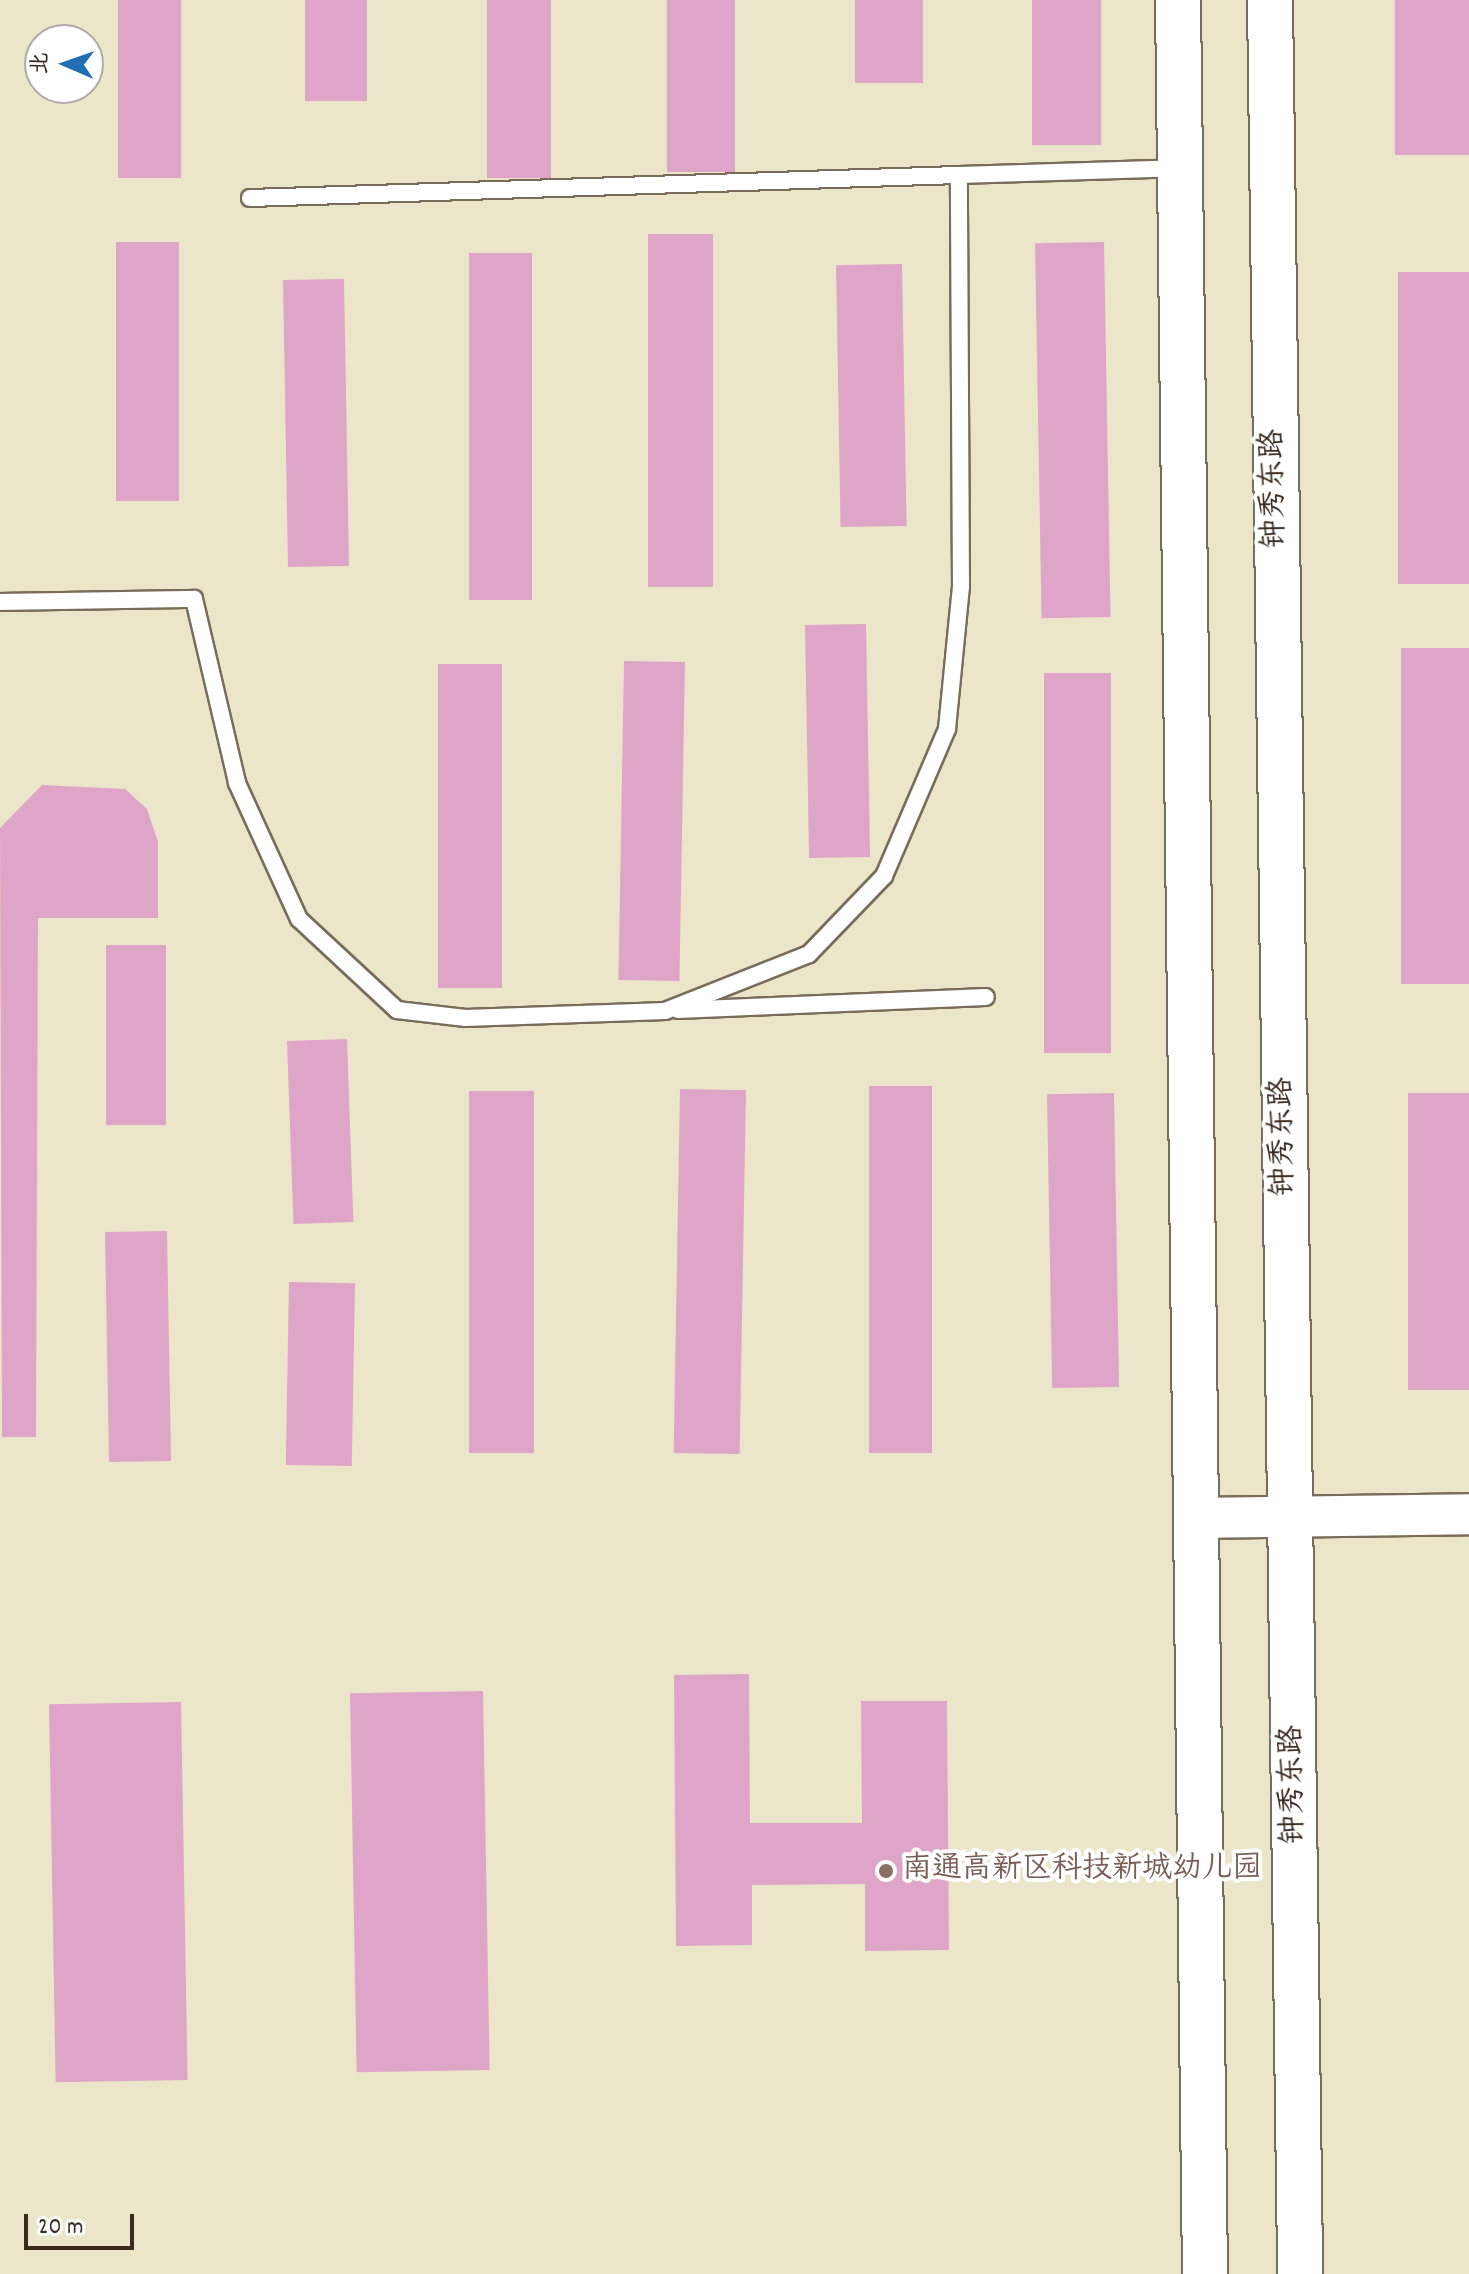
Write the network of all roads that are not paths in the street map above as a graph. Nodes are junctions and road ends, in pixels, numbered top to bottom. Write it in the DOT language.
graph roads {
  1 [pos="1178,0"];
  2 [pos="1270,0"];
  3 [pos="1180,168"];
  4 [pos="959,175"];
  5 [pos="250,198"];
  6 [pos="0,602"];
  7 [pos="986,997"];
  8 [pos="665,1011"];
  9 [pos="1469,1514"];
  10 [pos="1292,1516"];
  11 [pos="1195,1518"];
  12 [pos="1205,2274"];
  13 [pos="1300,2274"];
  1 -- 3 [label="main road"];
  2 -- 10 [label="main road, 钟秀东路"];
  3 -- 4 [label="lane"];
  3 -- 11 [label="main road"];
  4 -- 5 [label="lane"];
  4 -- 8 [label="lane"];
  6 -- 8 [label="lane"];
  7 -- 8 [label="lane"];
  9 -- 10 [label="street"];
  10 -- 11 [label="street"];
  10 -- 13 [label="main road, 钟秀东路"];
  11 -- 12 [label="main road"];
}
